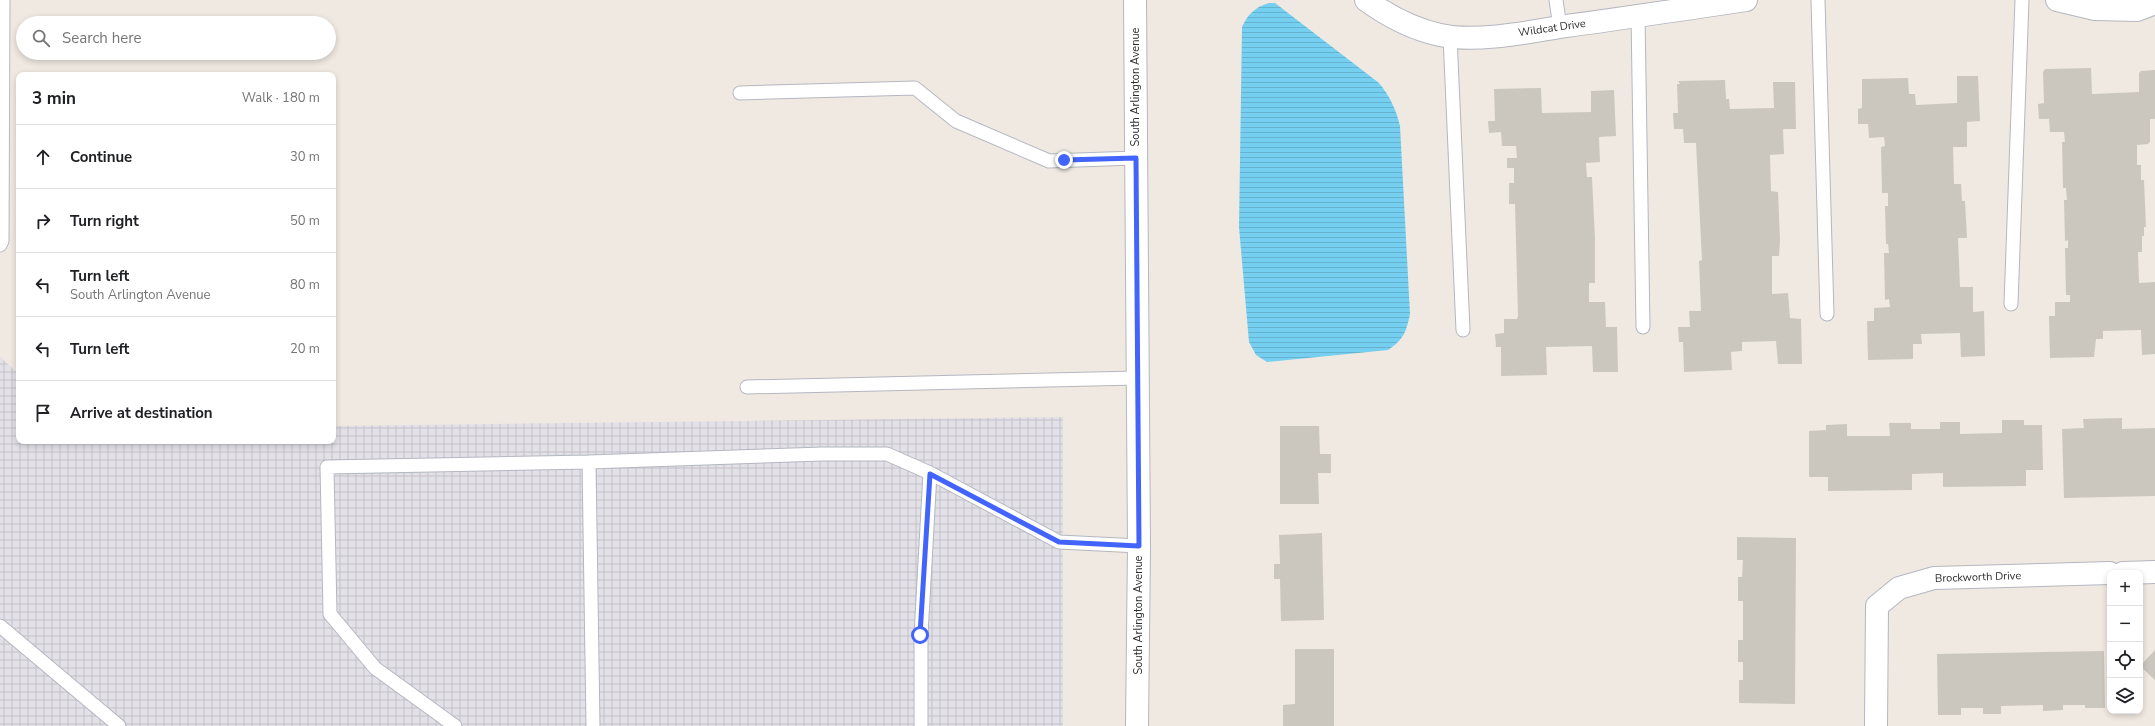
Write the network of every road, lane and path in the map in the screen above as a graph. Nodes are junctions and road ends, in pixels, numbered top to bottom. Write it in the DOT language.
graph roads {
  1 [pos="3,0"];
  2 [pos="1135,0"];
  3 [pos="1366,0"];
  4 [pos="1556,0"];
  5 [pos="1818,0"];
  6 [pos="2022,0"];
  7 [pos="2057,0"];
  8 [pos="1737,1"];
  9 [pos="2155,3"];
  10 [pos="2095,4"];
  11 [pos="1638,16"];
  12 [pos="1560,27"];
  13 [pos="1450,36"];
  14 [pos="740,93"];
  15 [pos="1136,158"];
  16 [pos="0,245"];
  17 [pos="2011,304"];
  18 [pos="1827,314"];
  19 [pos="1643,327"];
  20 [pos="1463,330"];
  21 [pos="1137,378"];
  22 [pos="747,387"];
  23 [pos="590,462"];
  24 [pos="930,474"];
  25 [pos="1139,546"];
  26 [pos="2143,572"];
  27 [pos="2155,572"];
  28 [pos="2107,573"];
  29 [pos="0,626"];
  30 [pos="119,726"];
  31 [pos="455,726"];
  32 [pos="594,726"];
  33 [pos="921,726"];
  34 [pos="1137,726"];
  35 [pos="1876,726"];
  1 -- 16 [label="lane"];
  2 -- 15 [label="street, South Arlington Avenue"];
  3 -- 13 [label="street, Wildcat Drive"];
  4 -- 12 [label="lane"];
  5 -- 18 [label="lane"];
  6 -- 17 [label="lane"];
  7 -- 10 [label="street"];
  8 -- 11 [label="street, Wildcat Drive"];
  9 -- 10 [label="street"];
  11 -- 12 [label="street, Wildcat Drive"];
  11 -- 19 [label="lane"];
  12 -- 13 [label="street, Wildcat Drive"];
  13 -- 20 [label="lane"];
  14 -- 15 [label="lane"];
  15 -- 21 [label="street, South Arlington Avenue"];
  21 -- 22 [label="lane"];
  21 -- 25 [label="street, South Arlington Avenue"];
  23 -- 24 [label="lane"];
  23 -- 31 [label="lane"];
  23 -- 32 [label="lane"];
  24 -- 25 [label="lane"];
  24 -- 33 [label="lane"];
  25 -- 34 [label="street, South Arlington Avenue"];
  26 -- 27 [label="street"];
  28 -- 35 [label="street, Brockworth Drive"];
  29 -- 30 [label="lane"];
}
